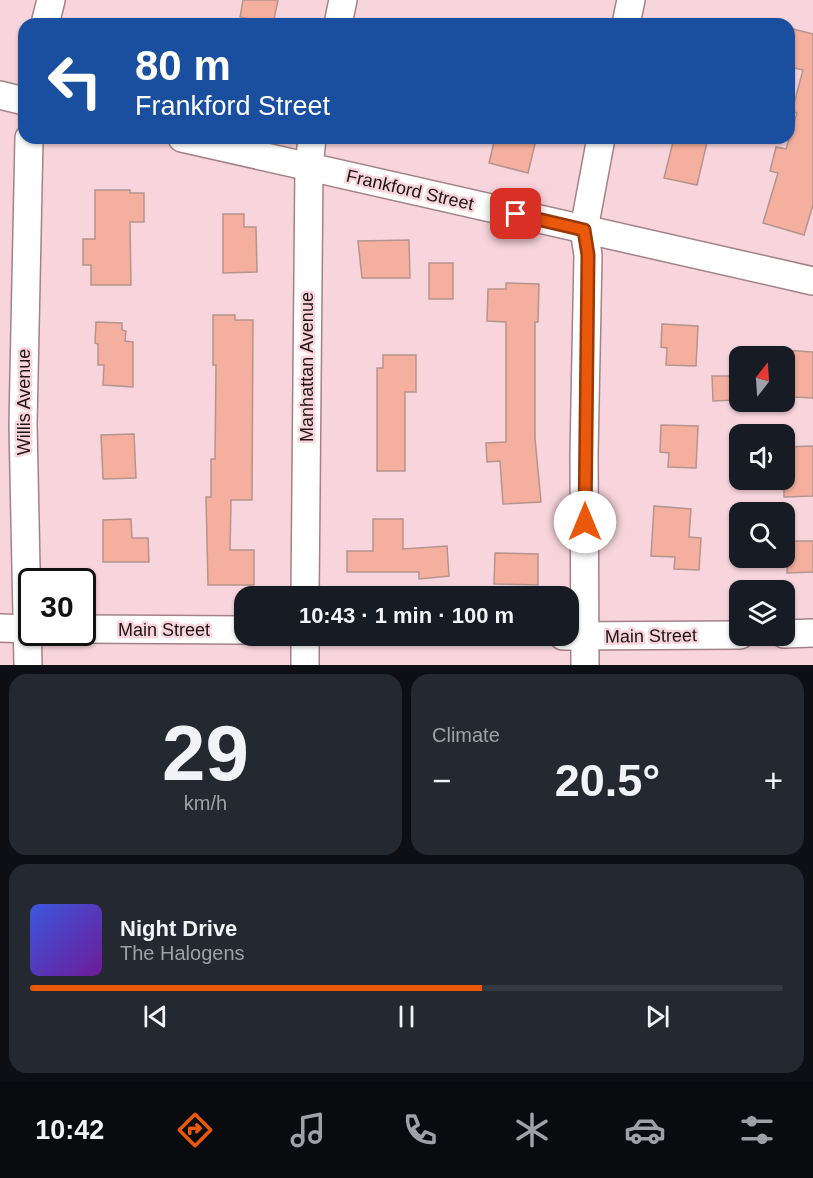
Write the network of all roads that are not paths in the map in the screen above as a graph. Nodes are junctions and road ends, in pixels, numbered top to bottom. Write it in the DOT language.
graph roads {
  1 [pos="51,0"];
  2 [pos="343,0"];
  3 [pos="631,0"];
  4 [pos="46,18"];
  5 [pos="339,18"];
  6 [pos="627,18"];
  7 [pos="0,95"];
  8 [pos="18,100"];
  9 [pos="29,144"];
  10 [pos="208,144"];
  11 [pos="311,144"];
  12 [pos="600,144"];
  13 [pos="309,167"];
  14 [pos="584,230"];
  15 [pos="813,281"];
  16 [pos="28,568"];
  17 [pos="305,586"];
  18 [pos="577,586"];
  19 [pos="0,628"];
  20 [pos="18,629"];
  21 [pos="96,629"];
  22 [pos="234,630"];
  23 [pos="813,633"];
  24 [pos="795,634"];
  25 [pos="729,635"];
  26 [pos="579,636"];
  27 [pos="29,646"];
  28 [pos="305,646"];
  29 [pos="578,646"];
  30 [pos="28,665"];
  31 [pos="305,665"];
  32 [pos="585,665"];
  1 -- 4 [label="street"];
  2 -- 5 [label="street"];
  3 -- 6 [label="street"];
  7 -- 8 [label="street"];
  9 -- 16 [label="street, Willis Avenue"];
  10 -- 13 [label="street, Frankford Street"];
  11 -- 13 [label="street, Manhattan Avenue"];
  12 -- 14 [label="street"];
  13 -- 14 [label="street, Frankford Street"];
  13 -- 17 [label="street, Manhattan Avenue"];
  14 -- 15 [label="street, Frankford Street"];
  14 -- 18 [label="street"];
  19 -- 20 [label="street"];
  21 -- 22 [label="street, Main Street"];
  23 -- 24 [label="street"];
  25 -- 26 [label="street, Main Street"];
  27 -- 30 [label="street, Willis Avenue"];
  28 -- 31 [label="street"];
  29 -- 32 [label="street"];
}
